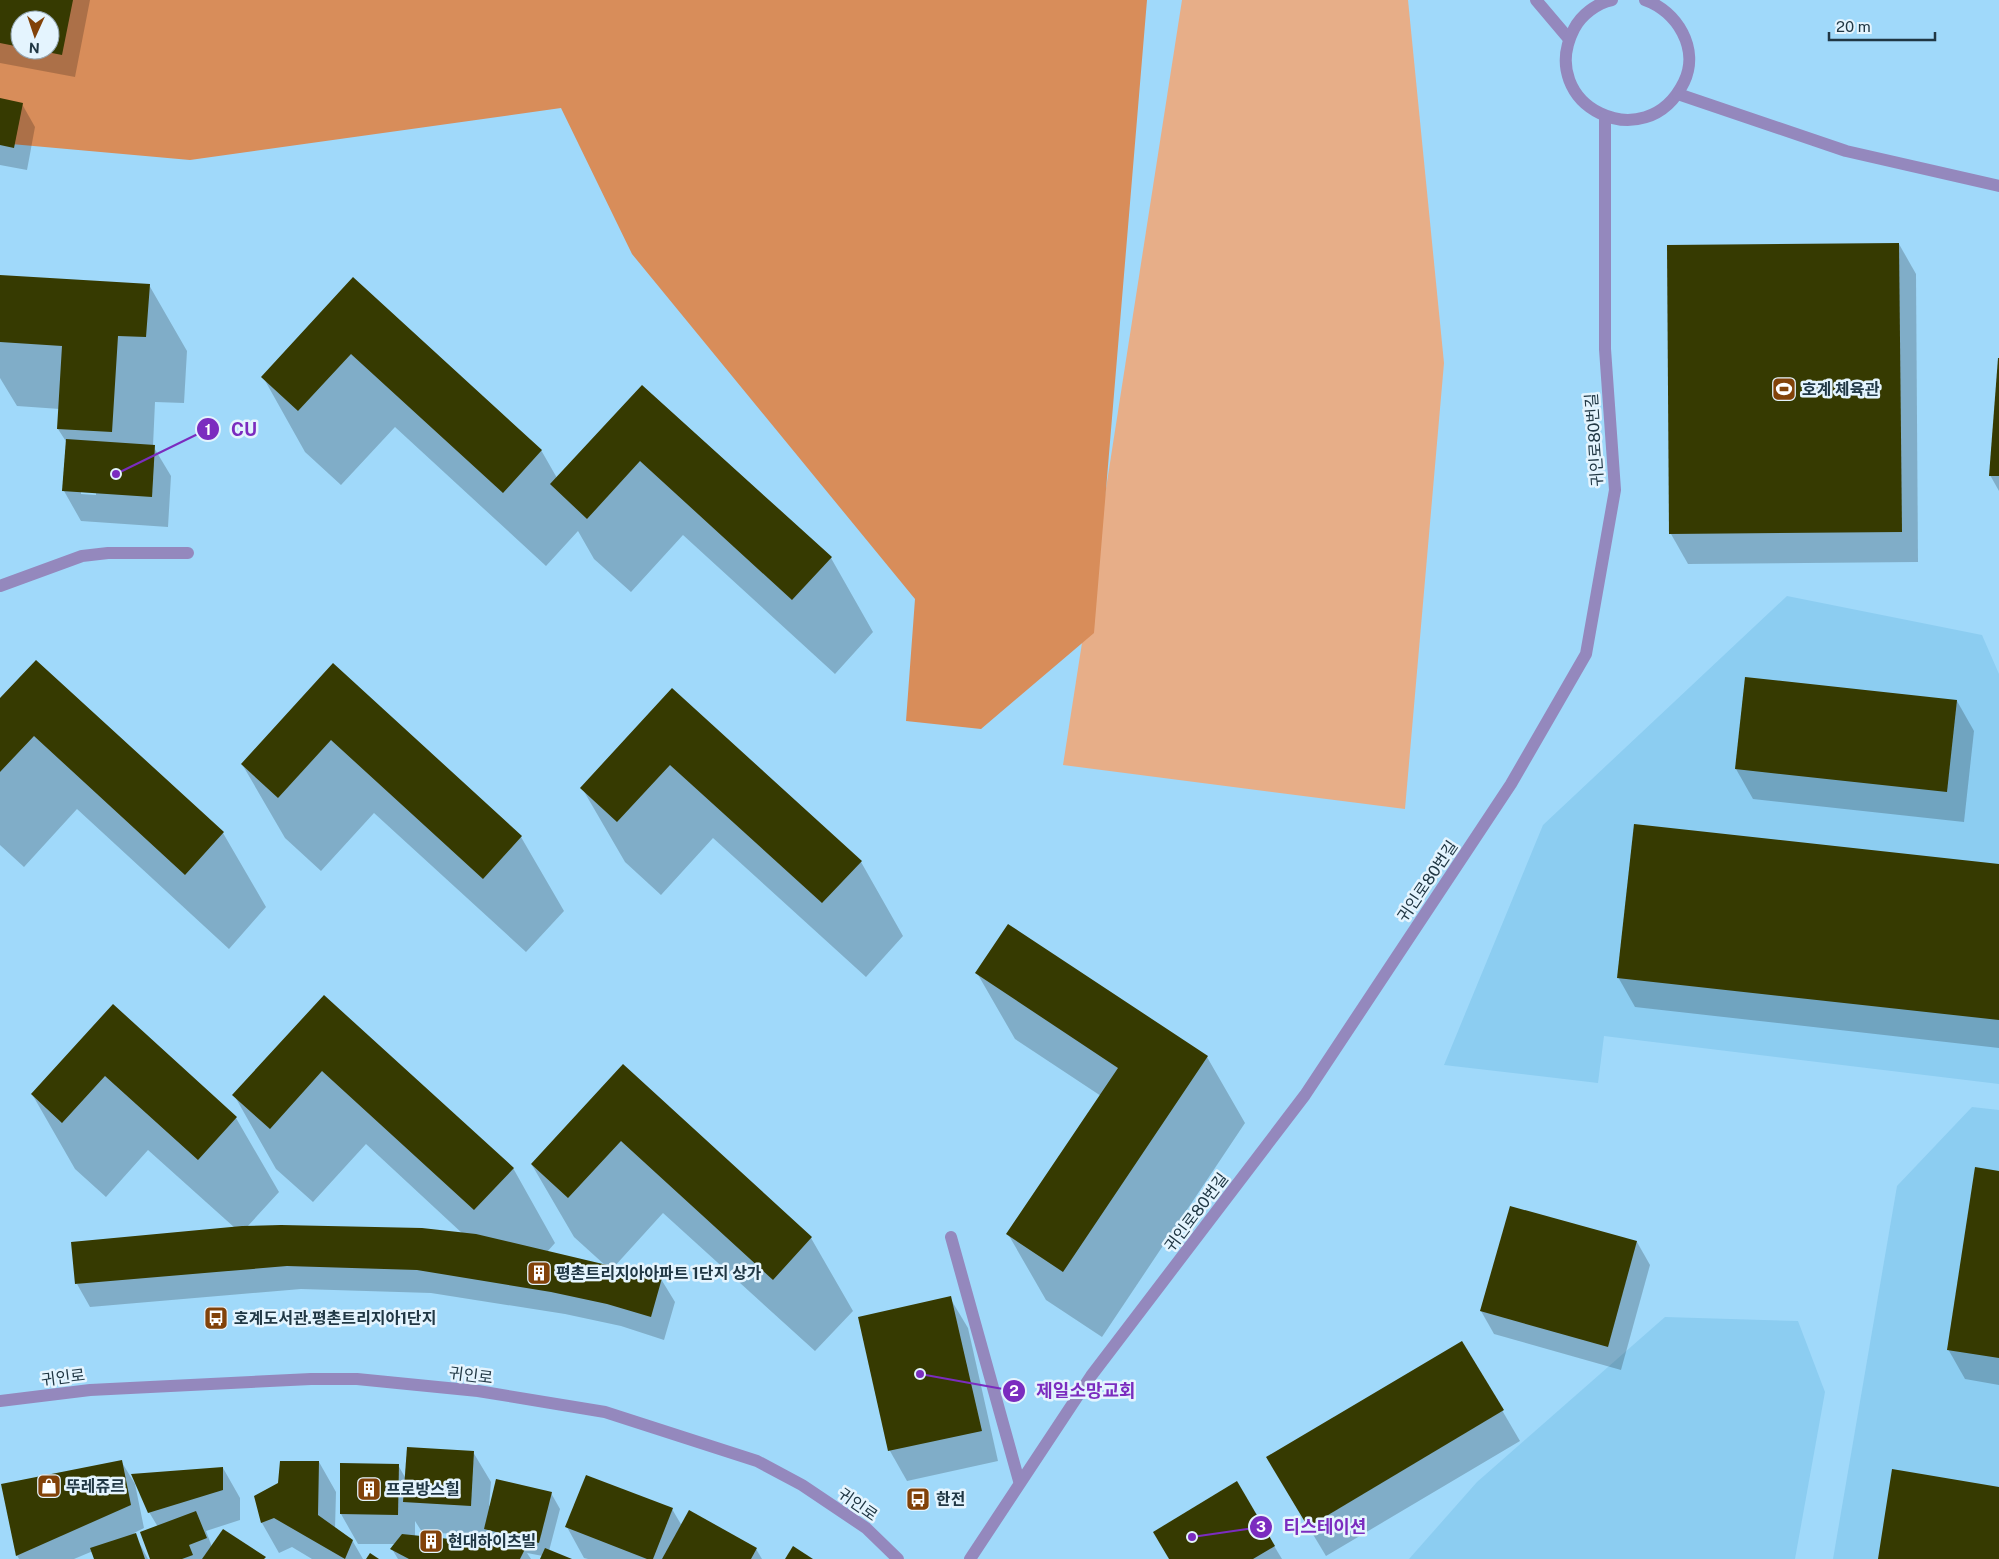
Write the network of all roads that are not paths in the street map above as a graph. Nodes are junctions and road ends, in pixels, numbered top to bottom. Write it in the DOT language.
graph roads {
  1 [pos="1536,0"];
  2 [pos="1612,0"];
  3 [pos="1645,0"];
  4 [pos="1569,40"];
  5 [pos="1678,94"];
  6 [pos="1604,116"];
  7 [pos="1999,186"];
  8 [pos="188,553"];
  9 [pos="0,586"];
  10 [pos="951,1237"];
  11 [pos="0,1401"];
  12 [pos="1019,1481"];
  13 [pos="898,1559"];
  14 [pos="970,1559"];
  1 -- 4 [label="street"];
  2 -- 4 [label="street"];
  3 -- 5 [label="street"];
  4 -- 6 [label="street"];
  5 -- 6 [label="street"];
  5 -- 7 [label="street"];
  6 -- 12 [label="street, 귀인로80번길"];
  8 -- 9 [label="street"];
  10 -- 12 [label="street"];
  11 -- 13 [label="street, 귀인로"];
  12 -- 14 [label="street, 귀인로80번길"];
}
